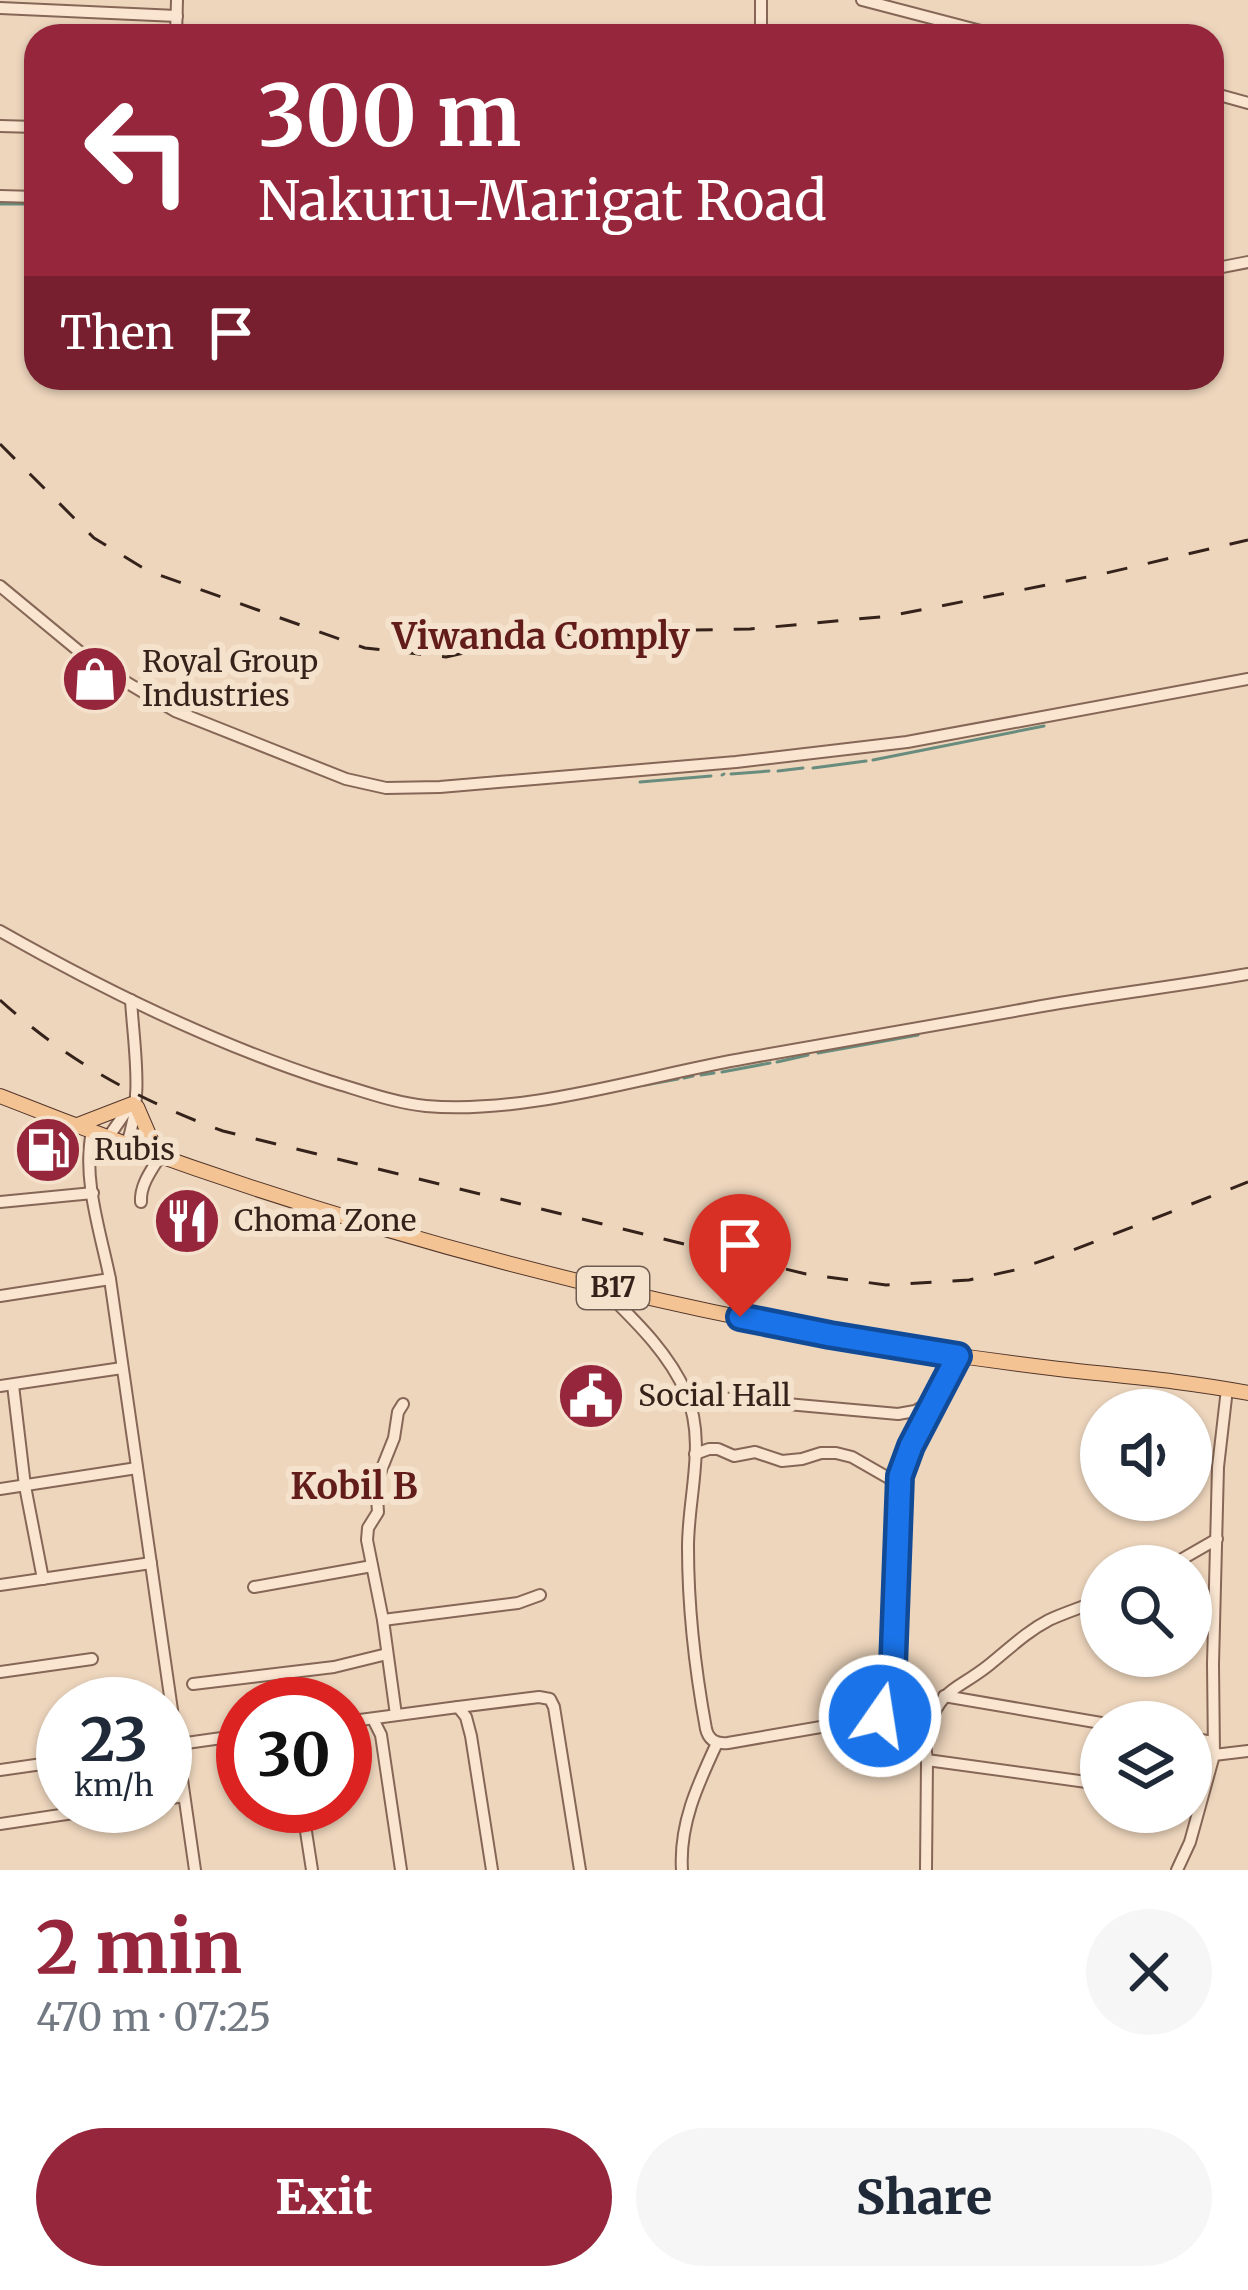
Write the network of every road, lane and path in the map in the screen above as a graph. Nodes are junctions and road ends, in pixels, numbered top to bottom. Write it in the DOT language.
graph roads {
  1 [pos="177,0"];
  2 [pos="862,0"];
  3 [pos="0,8"];
  4 [pos="177,16"];
  5 [pos="177,24"];
  6 [pos="954,24"];
  7 [pos="0,586"];
  8 [pos="1248,679"];
  9 [pos="0,931"];
  10 [pos="1248,974"];
  11 [pos="131,1000"];
  12 [pos="0,1096"];
  13 [pos="135,1103"];
  14 [pos="75,1126"];
  15 [pos="100,1136"];
  16 [pos="126,1145"];
  17 [pos="159,1158"];
  18 [pos="93,1193"];
  19 [pos="0,1202"];
  20 [pos="141,1202"];
  21 [pos="110,1279"];
  22 [pos="598,1285"];
  23 [pos="0,1297"];
  24 [pos="958,1356"];
  25 [pos="122,1368"];
  26 [pos="7,1386"];
  27 [pos="1227,1389"];
  28 [pos="1248,1393"];
  29 [pos="687,1395"];
  30 [pos="936,1398"];
  31 [pos="403,1404"];
  32 [pos="695,1454"];
  33 [pos="137,1468"];
  34 [pos="899,1484"];
  35 [pos="25,1486"];
  36 [pos="0,1489"];
  37 [pos="1217,1539"];
  38 [pos="1207,1545"];
  39 [pos="151,1563"];
  40 [pos="372,1566"];
  41 [pos="43,1579"];
  42 [pos="0,1585"];
  43 [pos="254,1587"];
  44 [pos="540,1595"];
  45 [pos="1080,1607"];
  46 [pos="382,1619"];
  47 [pos="387,1654"];
  48 [pos="92,1659"];
  49 [pos="0,1672"];
  50 [pos="164,1677"];
  51 [pos="193,1684"];
  52 [pos="944,1696"];
  53 [pos="890,1706"];
  54 [pos="458,1707"];
  55 [pos="396,1715"];
  56 [pos="373,1719"];
  57 [pos="1080,1719"];
  58 [pos="926,1730"];
  59 [pos="717,1742"];
  60 [pos="1212,1742"];
  61 [pos="1248,1751"];
  62 [pos="1214,1756"];
  63 [pos="927,1760"];
  64 [pos="1212,1761"];
  65 [pos="36,1765"];
  66 [pos="0,1770"];
  67 [pos="1080,1781"];
  68 [pos="36,1819"];
  69 [pos="0,1824"];
  70 [pos="190,1833"];
  71 [pos="306,1833"];
  72 [pos="1191,1833"];
  73 [pos="195,1870"];
  74 [pos="312,1870"];
  75 [pos="401,1870"];
  76 [pos="492,1870"];
  77 [pos="580,1870"];
  78 [pos="682,1870"];
  79 [pos="926,1870"];
  80 [pos="1178,1870"];
  1 -- 4 [label="street"];
  2 -- 6 [label="street"];
  3 -- 4 [label="street"];
  4 -- 5 [label="street"];
  7 -- 8 [label="street"];
  9 -- 11 [label="street"];
  10 -- 11 [label="street"];
  11 -- 13 [label="street"];
  12 -- 14 [label="main road, B17"];
  13 -- 14 [label="main road"];
  13 -- 15 [label="street"];
  13 -- 16 [label="street"];
  13 -- 17 [label="main road"];
  14 -- 15 [label="main road, B17"];
  15 -- 16 [label="main road, B17"];
  15 -- 18 [label="street"];
  16 -- 17 [label="main road, B17"];
  17 -- 20 [label="street"];
  17 -- 22 [label="main road, B17"];
  18 -- 19 [label="street"];
  18 -- 21 [label="street"];
  21 -- 23 [label="street"];
  21 -- 25 [label="street"];
  22 -- 24 [label="main road, B17"];
  22 -- 29 [label="street"];
  24 -- 27 [label="main road, B17"];
  24 -- 30 [label="street"];
  25 -- 26 [label="street"];
  25 -- 33 [label="street"];
  26 -- 35 [label="street"];
  27 -- 28 [label="main road, B17"];
  27 -- 37 [label="street"];
  29 -- 30 [label="street"];
  29 -- 32 [label="street"];
  30 -- 34 [label="street"];
  31 -- 40 [label="street"];
  32 -- 34 [label="street"];
  32 -- 59 [label="street"];
  33 -- 35 [label="street"];
  33 -- 39 [label="street"];
  34 -- 53 [label="street"];
  35 -- 36 [label="street"];
  35 -- 41 [label="street"];
  37 -- 38 [label="street"];
  37 -- 60 [label="street"];
  39 -- 41 [label="street"];
  39 -- 50 [label="street"];
  40 -- 43 [label="street"];
  40 -- 46 [label="street"];
  41 -- 42 [label="street"];
  44 -- 46 [label="street"];
  45 -- 52 [label="street"];
  46 -- 47 [label="street"];
  47 -- 51 [label="street"];
  47 -- 55 [label="street"];
  48 -- 49 [label="street"];
  52 -- 57 [label="street"];
  52 -- 58 [label="street"];
  53 -- 58 [label="street"];
  53 -- 59 [label="street"];
  54 -- 55 [label="street"];
  54 -- 76 [label="street"];
  54 -- 77 [label="street"];
  55 -- 56 [label="street"];
  56 -- 75 [label="street"];
  58 -- 63 [label="street"];
  59 -- 78 [label="street"];
  60 -- 62 [label="street"];
  61 -- 62 [label="street"];
  62 -- 64 [label="street"];
  63 -- 67 [label="street"];
  63 -- 79 [label="street"];
  65 -- 66 [label="street"];
  68 -- 69 [label="street"];
  70 -- 73 [label="street"];
  71 -- 74 [label="street"];
  72 -- 80 [label="street"];
}
